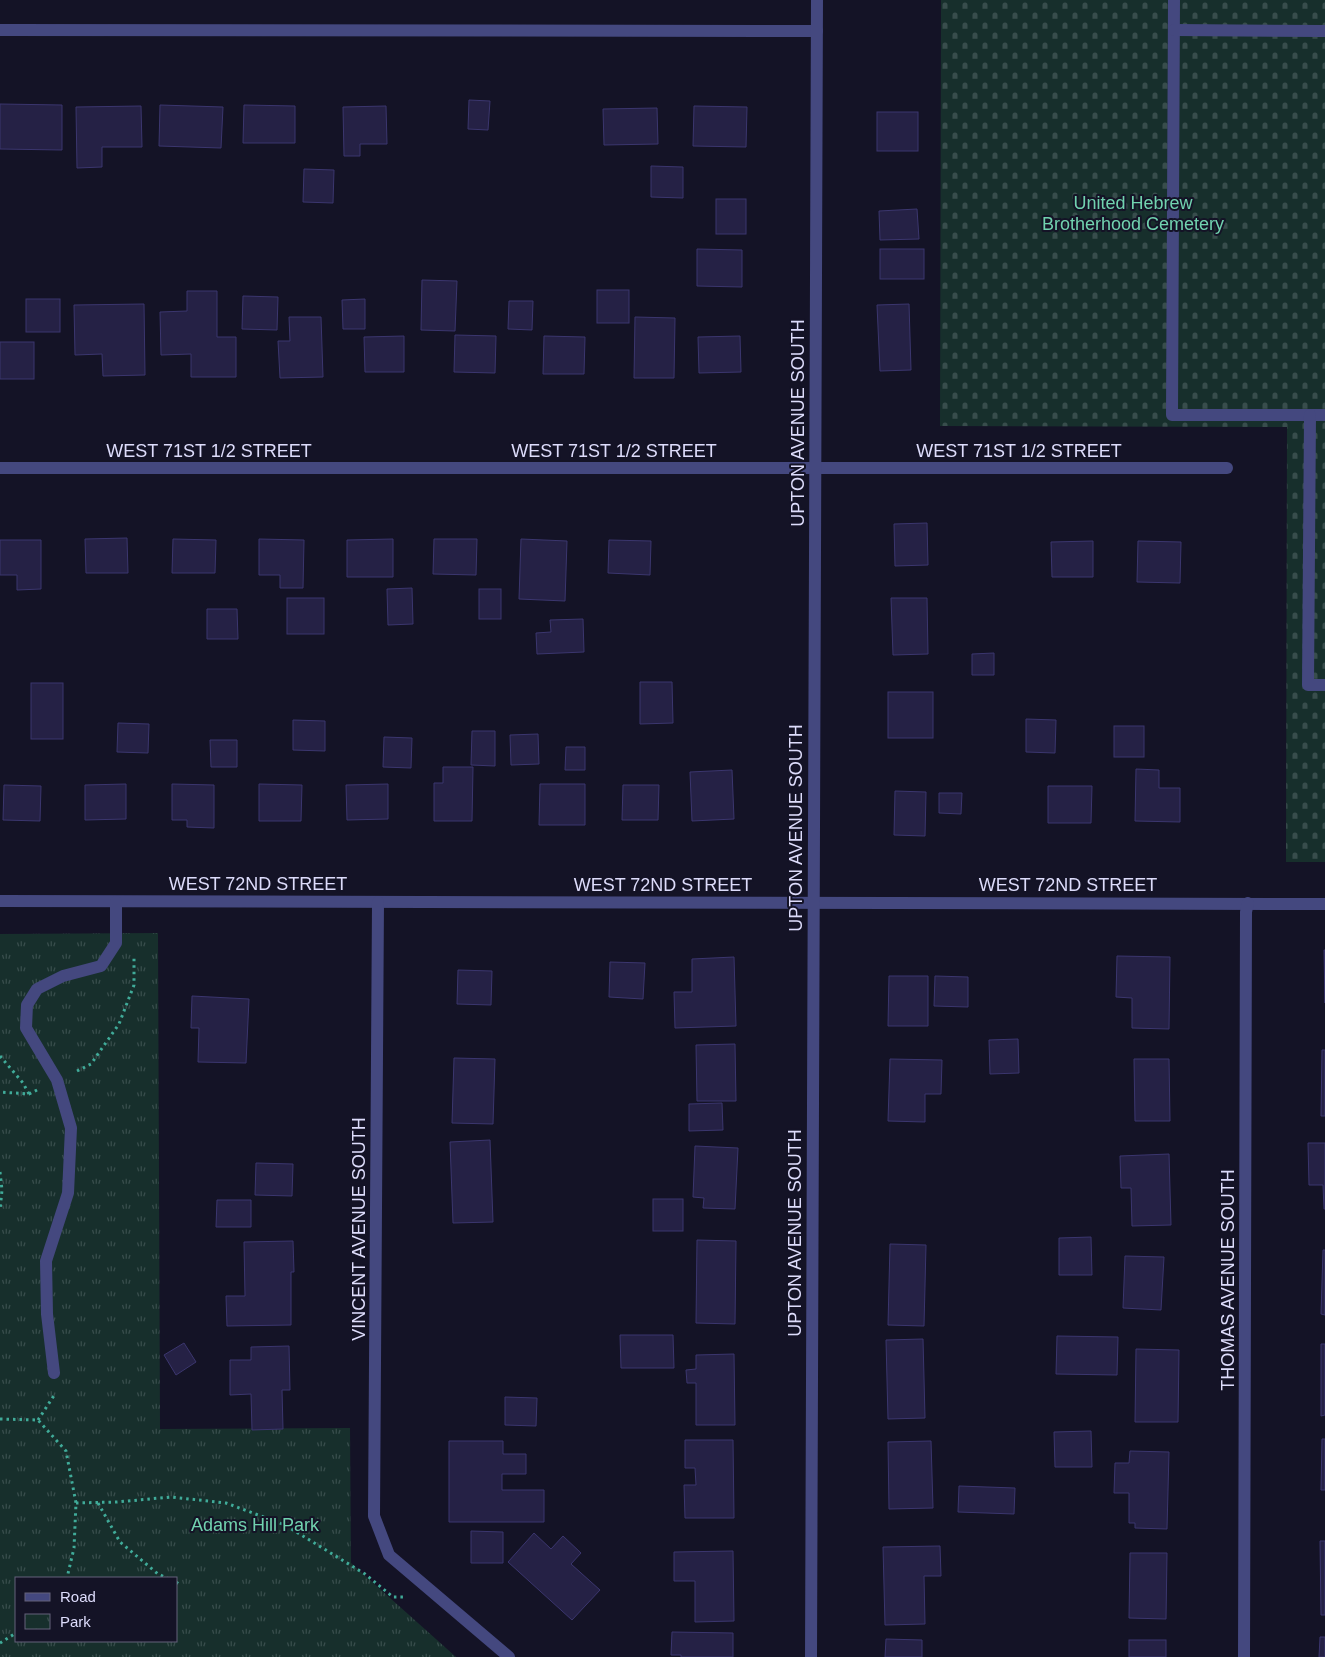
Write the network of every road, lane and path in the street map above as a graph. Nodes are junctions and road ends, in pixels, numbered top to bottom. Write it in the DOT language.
graph roads {
  1 [pos="817,0"];
  2 [pos="1174,0"];
  3 [pos="0,30"];
  4 [pos="1174,30"];
  5 [pos="1325,30"];
  6 [pos="817,31"];
  7 [pos="1310,415"];
  8 [pos="1325,415"];
  9 [pos="0,468"];
  10 [pos="815,468"];
  11 [pos="1227,468"];
  12 [pos="1325,685"];
  13 [pos="0,901"];
  14 [pos="116,902"];
  15 [pos="378,902"];
  16 [pos="814,903"];
  17 [pos="1248,903"];
  18 [pos="1325,904"];
  19 [pos="134,948"];
  20 [pos="0,1056"];
  21 [pos="57,1080"];
  22 [pos="0,1092"];
  23 [pos="29,1094"];
  24 [pos="0,1172"];
  25 [pos="0,1210"];
  26 [pos="54,1373"];
  27 [pos="0,1419"];
  28 [pos="38,1420"];
  29 [pos="76,1503"];
  30 [pos="98,1503"];
  31 [pos="67,1577"];
  32 [pos="165,1577"];
  33 [pos="421,1584"];
  34 [pos="15,1635"];
  35 [pos="0,1643"];
  36 [pos="508,1657"];
  37 [pos="810,1657"];
  38 [pos="1244,1657"];
  1 -- 6 [label="street, UPTON AVENUE SOUTH"];
  2 -- 4 [label="street"];
  3 -- 6 [label="street"];
  4 -- 5 [label="street"];
  4 -- 7 [label="street"];
  6 -- 10 [label="street, UPTON AVENUE SOUTH"];
  7 -- 8 [label="street"];
  7 -- 12 [label="street"];
  9 -- 10 [label="street, WEST 71ST 1/2 STREET"];
  10 -- 11 [label="street, WEST 71ST 1/2 STREET"];
  10 -- 16 [label="street, UPTON AVENUE SOUTH"];
  13 -- 14 [label="street, WEST 72ND STREET"];
  14 -- 15 [label="street, WEST 72ND STREET"];
  14 -- 21 [label="street"];
  15 -- 16 [label="street, WEST 72ND STREET"];
  15 -- 33 [label="street, VINCENT AVENUE SOUTH"];
  16 -- 17 [label="street, WEST 72ND STREET"];
  16 -- 37 [label="street, UPTON AVENUE SOUTH"];
  17 -- 18 [label="street, WEST 72ND STREET"];
  17 -- 38 [label="street, THOMAS AVENUE SOUTH"];
  19 -- 21 [label="path"];
  20 -- 23 [label="path"];
  21 -- 23 [label="path"];
  21 -- 26 [label="street"];
  22 -- 23 [label="path"];
  24 -- 25 [label="path"];
  26 -- 28 [label="path"];
  27 -- 28 [label="path"];
  28 -- 29 [label="path"];
  29 -- 30 [label="path"];
  29 -- 31 [label="path"];
  30 -- 32 [label="path"];
  30 -- 33 [label="path"];
  33 -- 36 [label="street"];
  34 -- 35 [label="path"];
}
